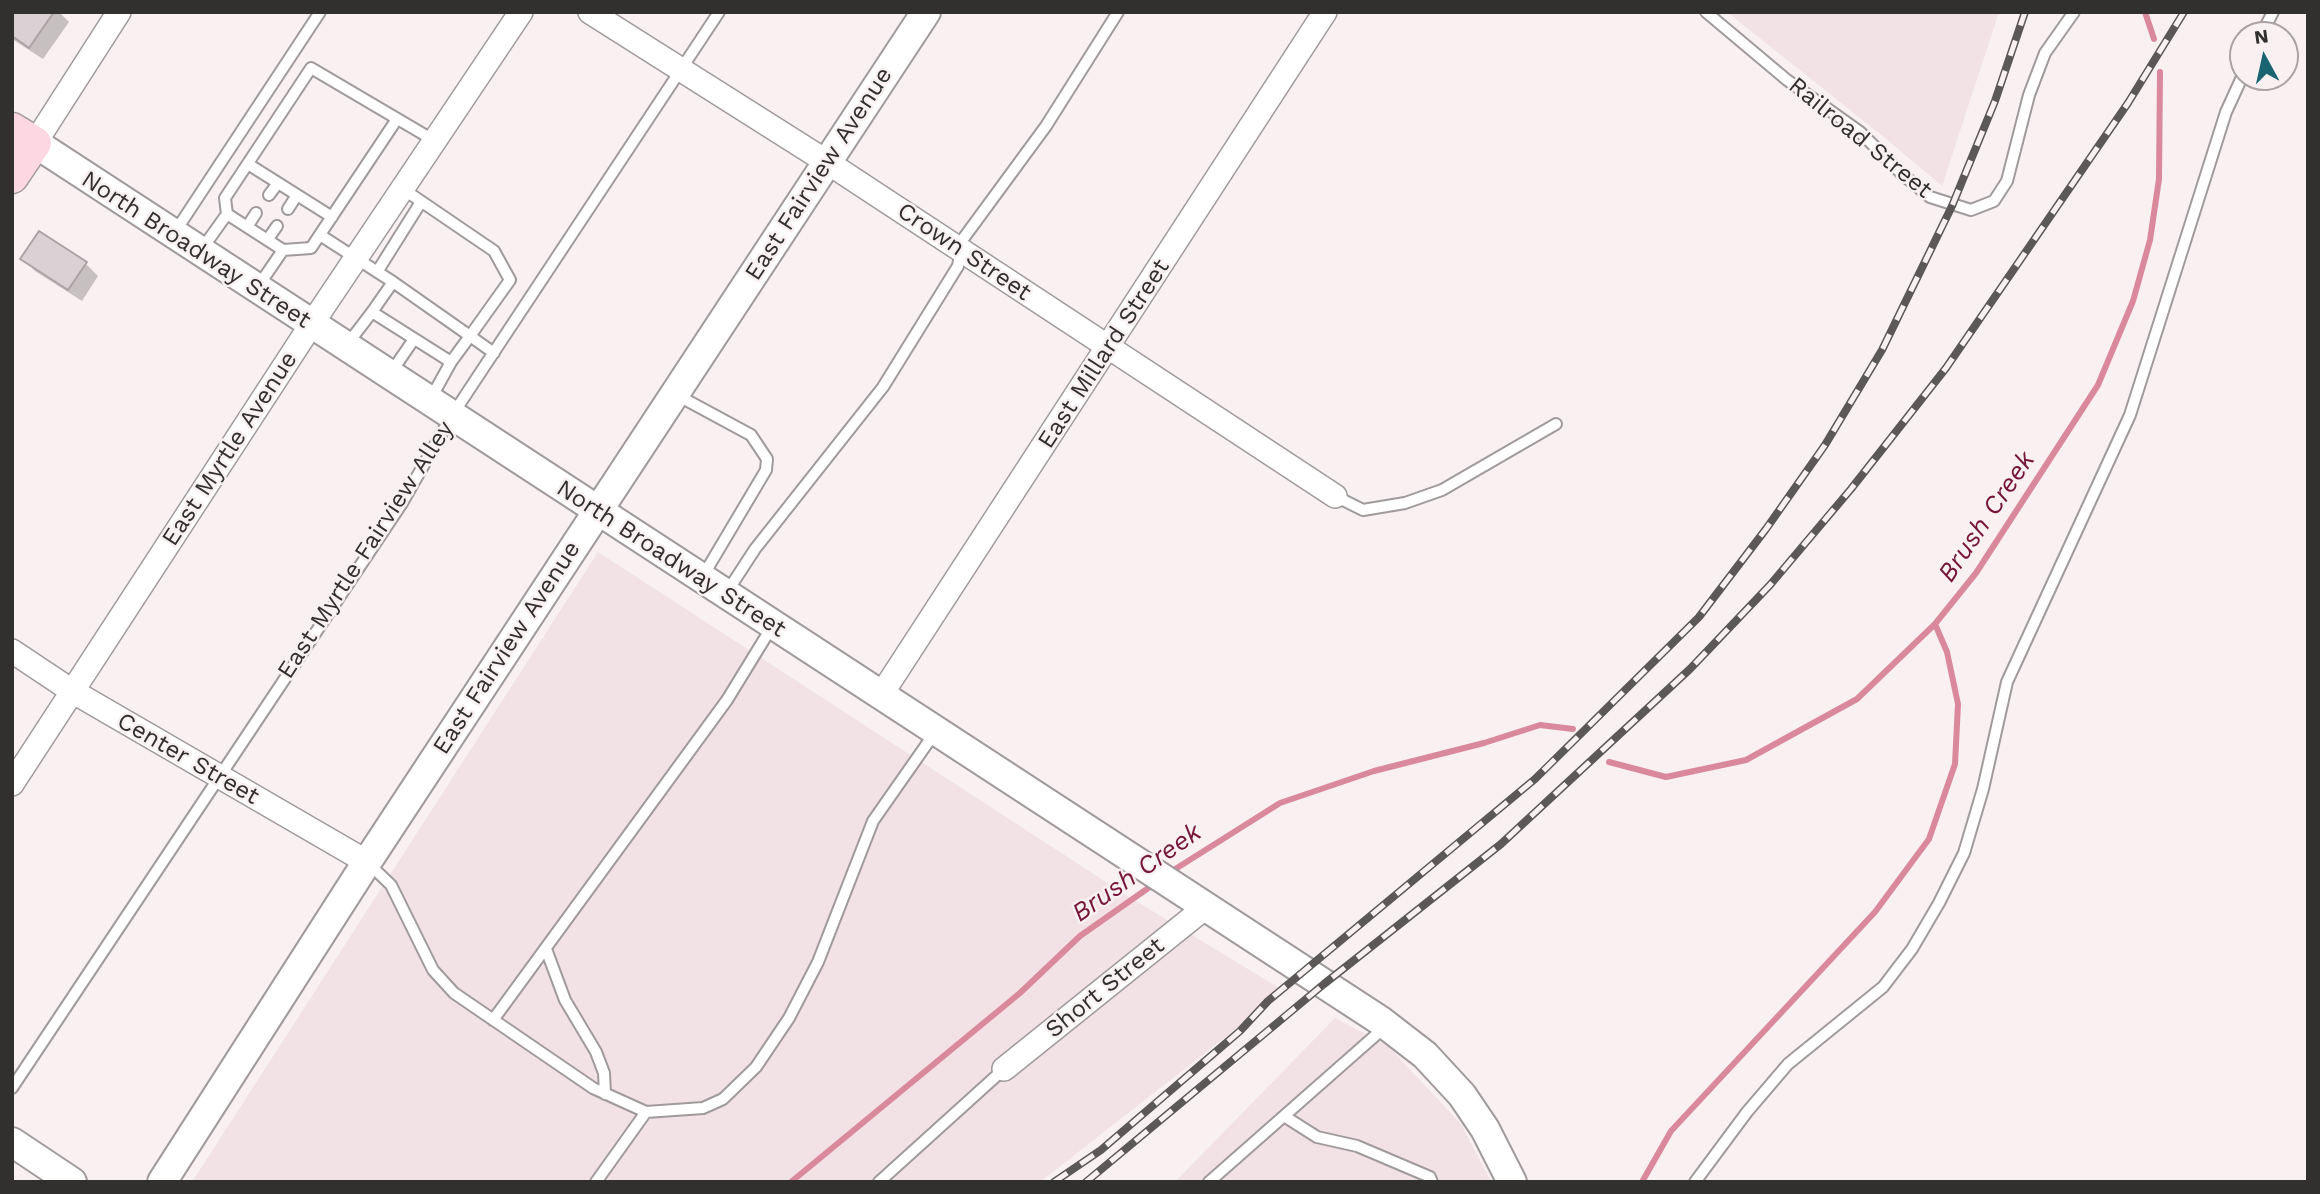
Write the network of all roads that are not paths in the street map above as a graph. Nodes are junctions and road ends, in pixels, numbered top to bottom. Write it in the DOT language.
graph roads {
  1 [pos="119,12"];
  2 [pos="320,12"];
  3 [pos="521,12"];
  4 [pos="590,12"];
  5 [pos="719,12"];
  6 [pos="926,12"];
  7 [pos="1118,12"];
  8 [pos="1325,12"];
  9 [pos="1706,12"];
  10 [pos="2074,12"];
  11 [pos="682,70"];
  12 [pos="2236,91"];
  13 [pos="397,118"];
  14 [pos="23,136"];
  15 [pos="435,141"];
  16 [pos="827,162"];
  17 [pos="247,164"];
  18 [pos="12,177"];
  19 [pos="278,183"];
  20 [pos="269,195"];
  21 [pos="297,195"];
  22 [pos="412,195"];
  23 [pos="288,209"];
  24 [pos="256,213"];
  25 [pos="227,214"];
  26 [pos="332,218"];
  27 [pos="277,226"];
  28 [pos="247,227"];
  29 [pos="173,234"];
  30 [pos="320,235"];
  31 [pos="268,239"];
  32 [pos="960,249"];
  33 [pos="283,250"];
  34 [pos="200,251"];
  35 [pos="356,258"];
  36 [pos="377,272"];
  37 [pos="393,282"];
  38 [pos="256,289"];
  39 [pos="372,312"];
  40 [pos="311,325"];
  41 [pos="470,336"];
  42 [pos="414,339"];
  43 [pos="345,347"];
  44 [pos="1109,348"];
  45 [pos="494,353"];
  46 [pos="451,362"];
  47 [pos="389,376"];
  48 [pos="674,394"];
  49 [pos="440,409"];
  50 [pos="1556,424"];
  51 [pos="1335,496"];
  52 [pos="597,511"];
  53 [pos="701,579"];
  54 [pos="726,595"];
  55 [pos="773,625"];
  56 [pos="12,651"];
  57 [pos="72,691"];
  58 [pos="881,695"];
  59 [pos="936,731"];
  60 [pos="218,776"];
  61 [pos="12,785"];
  62 [pos="367,862"];
  63 [pos="1198,900"];
  64 [pos="546,949"];
  65 [pos="493,1020"];
  66 [pos="1387,1026"];
  67 [pos="1004,1069"];
  68 [pos="12,1088"];
  69 [pos="605,1094"];
  70 [pos="646,1112"];
  71 [pos="1284,1116"];
  72 [pos="13,1145"];
  73 [pos="1212,1181"];
  74 [pos="72,1182"];
  75 [pos="162,1182"];
  76 [pos="596,1182"];
  77 [pos="879,1182"];
  78 [pos="1433,1182"];
  79 [pos="1512,1182"];
  80 [pos="1695,1182"];
  1 -- 14 [label="street"];
  2 -- 29 [label="lane"];
  3 -- 15 [label="street, East Myrtle Avenue"];
  4 -- 11 [label="street, Crown Street"];
  5 -- 11 [label="lane, East Myrtle Fairview Alley"];
  6 -- 16 [label="street, East Fairview Avenue"];
  7 -- 32 [label="lane"];
  8 -- 44 [label="street, East Millard Street"];
  9 -- 10 [label="lane, Railroad Street"];
  11 -- 16 [label="street, Crown Street"];
  11 -- 45 [label="lane, East Myrtle Fairview Alley"];
  12 -- 80 [label="lane"];
  13 -- 15 [label="lane"];
  13 -- 17 [label="lane"];
  13 -- 26 [label="lane"];
  14 -- 18 [label="main road"];
  14 -- 29 [label="street, North Broadway Street"];
  15 -- 22 [label="street, East Myrtle Avenue"];
  16 -- 32 [label="street, Crown Street"];
  16 -- 48 [label="street, East Fairview Avenue"];
  17 -- 19 [label="lane"];
  17 -- 25 [label="lane"];
  19 -- 20 [label="lane"];
  19 -- 21 [label="lane"];
  21 -- 23 [label="lane"];
  21 -- 26 [label="lane"];
  22 -- 35 [label="street, East Myrtle Avenue"];
  22 -- 36 [label="lane"];
  22 -- 41 [label="lane"];
  24 -- 28 [label="lane"];
  25 -- 28 [label="lane"];
  25 -- 34 [label="lane"];
  26 -- 30 [label="lane"];
  27 -- 31 [label="lane"];
  28 -- 31 [label="lane"];
  29 -- 34 [label="street, North Broadway Street"];
  30 -- 33 [label="lane"];
  30 -- 35 [label="lane"];
  31 -- 33 [label="lane"];
  32 -- 44 [label="street, Crown Street"];
  32 -- 54 [label="lane"];
  33 -- 38 [label="lane"];
  34 -- 38 [label="street, North Broadway Street"];
  35 -- 36 [label="lane"];
  35 -- 40 [label="street, East Myrtle Avenue"];
  36 -- 37 [label="lane"];
  37 -- 39 [label="lane"];
  37 -- 41 [label="lane"];
  38 -- 40 [label="street, North Broadway Street"];
  39 -- 42 [label="lane"];
  39 -- 43 [label="lane"];
  40 -- 43 [label="street, North Broadway Street"];
  40 -- 57 [label="street, East Myrtle Avenue"];
  41 -- 45 [label="lane"];
  41 -- 46 [label="lane"];
  42 -- 46 [label="lane"];
  42 -- 47 [label="lane"];
  43 -- 47 [label="street, North Broadway Street"];
  44 -- 51 [label="street, Crown Street"];
  44 -- 58 [label="street, East Millard Street"];
  45 -- 49 [label="lane, East Myrtle Fairview Alley"];
  46 -- 49 [label="lane"];
  47 -- 49 [label="street, North Broadway Street"];
  48 -- 52 [label="street, East Fairview Avenue"];
  48 -- 53 [label="lane"];
  49 -- 52 [label="street, North Broadway Street"];
  49 -- 60 [label="lane, East Myrtle Fairview Alley"];
  50 -- 51 [label="lane"];
  52 -- 53 [label="street, North Broadway Street"];
  52 -- 62 [label="street, East Fairview Avenue"];
  53 -- 54 [label="street, North Broadway Street"];
  54 -- 55 [label="street, North Broadway Street"];
  55 -- 58 [label="street, North Broadway Street"];
  55 -- 64 [label="lane"];
  56 -- 57 [label="street, Center Street"];
  57 -- 60 [label="street, Center Street"];
  57 -- 61 [label="street, East Myrtle Avenue"];
  58 -- 59 [label="street, North Broadway Street"];
  59 -- 63 [label="street, North Broadway Street"];
  59 -- 70 [label="lane"];
  60 -- 62 [label="street, Center Street"];
  60 -- 68 [label="lane, East Myrtle Fairview Alley"];
  62 -- 65 [label="lane"];
  62 -- 75 [label="street, East Fairview Avenue"];
  63 -- 66 [label="street, North Broadway Street"];
  63 -- 67 [label="street, Short Street"];
  64 -- 65 [label="lane"];
  64 -- 69 [label="lane"];
  65 -- 69 [label="lane"];
  66 -- 71 [label="lane"];
  66 -- 79 [label="street, North Broadway Street"];
  67 -- 77 [label="lane"];
  69 -- 70 [label="lane"];
  70 -- 76 [label="lane"];
  71 -- 73 [label="lane"];
  71 -- 78 [label="lane"];
  72 -- 74 [label="street"];
}
